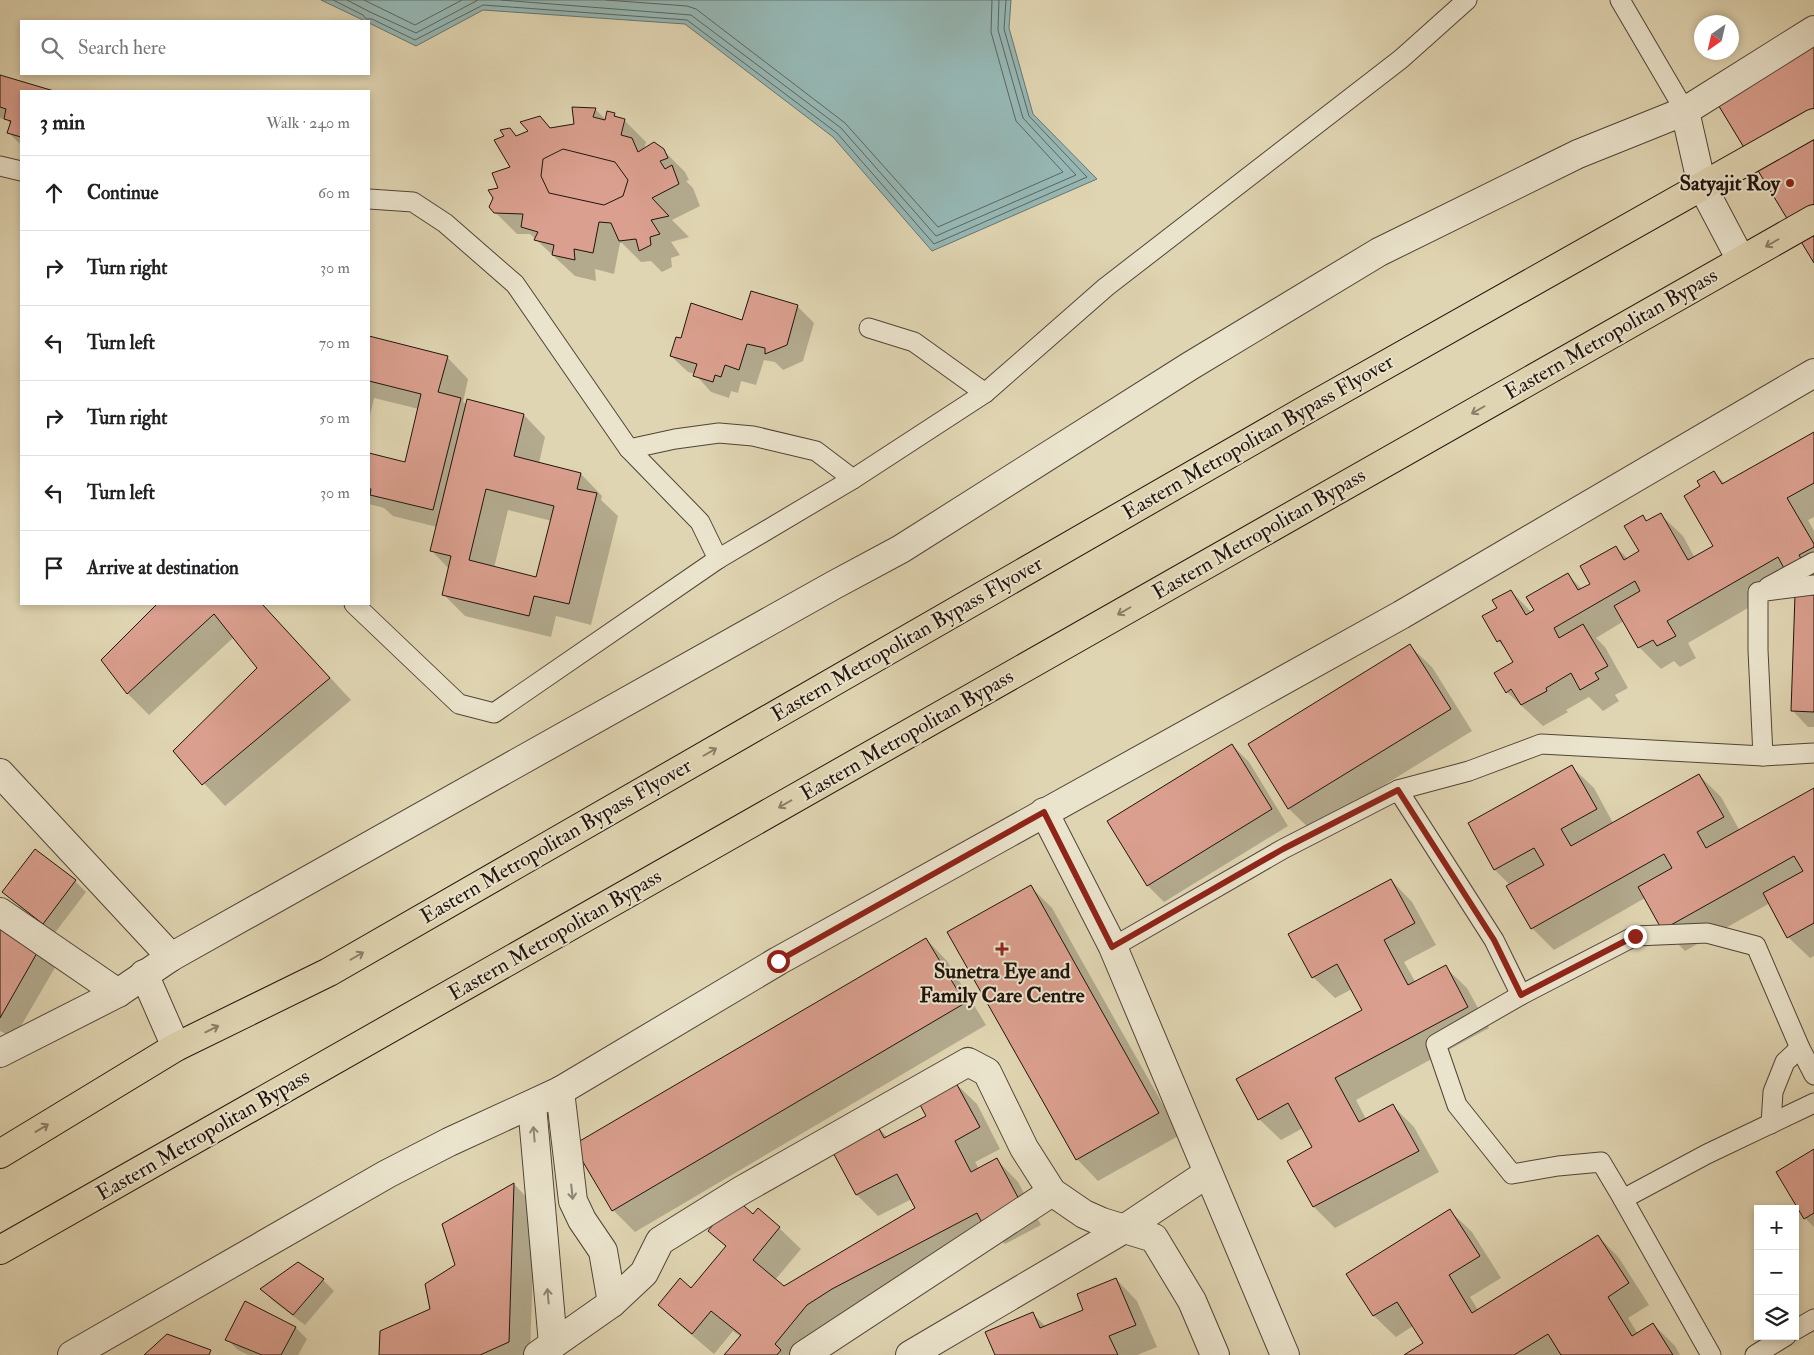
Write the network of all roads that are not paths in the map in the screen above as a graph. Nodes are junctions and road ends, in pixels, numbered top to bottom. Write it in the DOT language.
graph roads {
  1 [pos="1467,0"];
  2 [pos="1620,0"];
  3 [pos="1814,30"];
  4 [pos="1686,112"];
  5 [pos="1814,123"];
  6 [pos="0,166"];
  7 [pos="20,171"];
  8 [pos="1702,186"];
  9 [pos="370,199"];
  10 [pos="1814,218"];
  11 [pos="1741,260"];
  12 [pos="869,328"];
  13 [pos="1814,373"];
  14 [pos="986,393"];
  15 [pos="629,449"];
  16 [pos="854,479"];
  17 [pos="718,559"];
  18 [pos="1814,562"];
  19 [pos="1814,585"];
  20 [pos="1758,592"];
  21 [pos="355,605"];
  22 [pos="1814,753"];
  23 [pos="1764,756"];
  24 [pos="0,773"];
  25 [pos="1398,790"];
  26 [pos="1044,812"];
  27 [pos="0,912"];
  28 [pos="1112,947"];
  29 [pos="171,957"];
  30 [pos="144,974"];
  31 [pos="118,993"];
  32 [pos="1521,995"];
  33 [pos="176,1047"];
  34 [pos="1800,1048"];
  35 [pos="0,1053"];
  36 [pos="1814,1075"];
  37 [pos="560,1091"];
  38 [pos="1814,1103"];
  39 [pos="532,1105"];
  40 [pos="1772,1124"];
  41 [pos="0,1154"];
  42 [pos="1208,1173"];
  43 [pos="1052,1192"];
  44 [pos="1623,1199"];
  45 [pos="1124,1229"];
  46 [pos="0,1250"];
  47 [pos="612,1303"];
  48 [pos="1814,1319"];
  49 [pos="1799,1328"];
  50 [pos="1779,1340"];
  51 [pos="545,1350"];
  52 [pos="72,1355"];
  53 [pos="804,1355"];
  54 [pos="910,1355"];
  55 [pos="1215,1355"];
  56 [pos="1285,1355"];
  57 [pos="1711,1355"];
  58 [pos="1755,1355"];
  1 -- 14 [label="lane"];
  2 -- 4 [label="lane"];
  3 -- 4 [label="street"];
  4 -- 8 [label="street"];
  4 -- 29 [label="street"];
  5 -- 8 [label="main road, Eastern Metropolitan Bypass Flyover"];
  6 -- 7 [label="lane"];
  8 -- 11 [label="street"];
  33 -- 8 [label="main road, Eastern Metropolitan Bypass Flyover, one-way"];
  9 -- 15 [label="lane"];
  10 -- 11 [label="main road, Eastern Metropolitan Bypass, one-way"];
  11 -- 46 [label="main road, Eastern Metropolitan Bypass, one-way"];
  12 -- 14 [label="lane"];
  13 -- 26 [label="street"];
  14 -- 16 [label="lane"];
  15 -- 16 [label="lane"];
  15 -- 17 [label="lane"];
  16 -- 17 [label="lane"];
  17 -- 21 [label="lane"];
  18 -- 20 [label="lane"];
  19 -- 20 [label="lane"];
  20 -- 23 [label="lane"];
  22 -- 23 [label="lane"];
  23 -- 25 [label="lane"];
  24 -- 29 [label="street"];
  25 -- 28 [label="lane"];
  25 -- 32 [label="lane"];
  26 -- 28 [label="street"];
  26 -- 37 [label="street"];
  27 -- 31 [label="street"];
  28 -- 42 [label="street"];
  29 -- 30 [label="street"];
  30 -- 31 [label="street"];
  30 -- 33 [label="street"];
  31 -- 35 [label="street"];
  32 -- 34 [label="lane"];
  32 -- 44 [label="lane"];
  41 -- 33 [label="main road, Eastern Metropolitan Bypass Flyover, one-way"];
  34 -- 36 [label="lane"];
  34 -- 40 [label="lane"];
  37 -- 39 [label="street"];
  37 -- 47 [label="street, one-way"];
  38 -- 40 [label="lane"];
  51 -- 39 [label="street, one-way"];
  39 -- 52 [label="street"];
  40 -- 44 [label="lane"];
  42 -- 45 [label="street"];
  42 -- 56 [label="street"];
  43 -- 45 [label="street"];
  43 -- 47 [label="street"];
  43 -- 53 [label="street"];
  44 -- 57 [label="lane"];
  45 -- 54 [label="street"];
  45 -- 55 [label="street"];
  47 -- 51 [label="street"];
  48 -- 49 [label="lane"];
  50 -- 58 [label="lane"];
}
